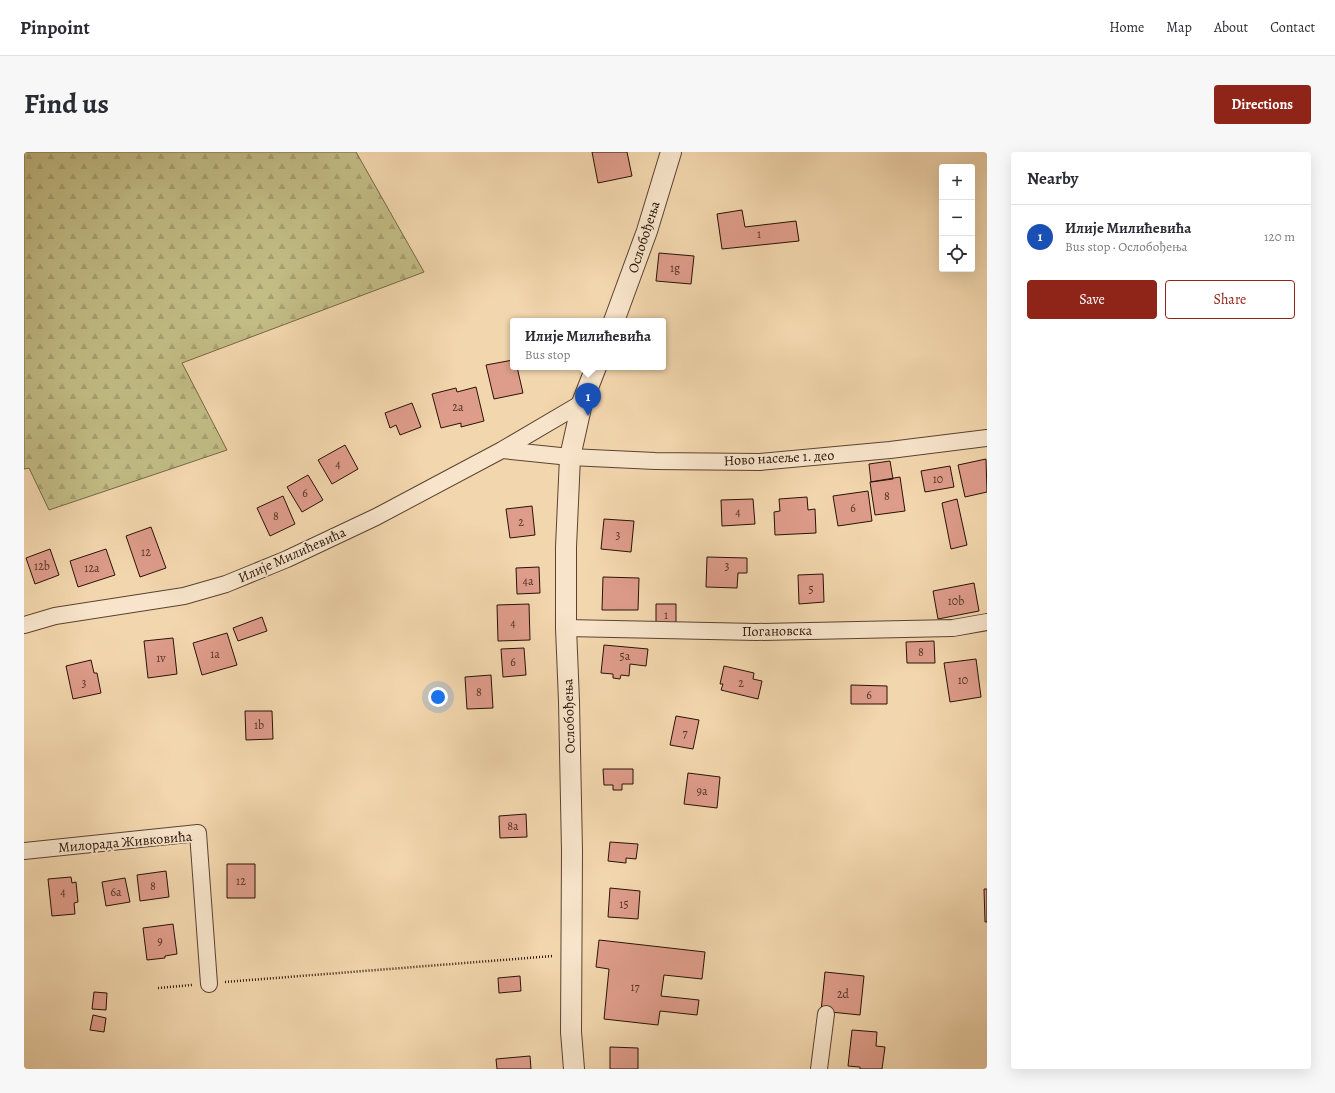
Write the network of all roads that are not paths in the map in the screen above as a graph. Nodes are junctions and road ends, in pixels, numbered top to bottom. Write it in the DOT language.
graph roads {
  1 [pos="671,152"];
  2 [pos="615,318"];
  3 [pos="595,370"];
  4 [pos="582,403"];
  5 [pos="987,438"];
  6 [pos="502,450"];
  7 [pos="570,457"];
  8 [pos="987,622"];
  9 [pos="24,625"];
  10 [pos="566,628"];
  11 [pos="24,852"];
  12 [pos="209,984"];
  13 [pos="826,1014"];
  14 [pos="574,1069"];
  15 [pos="819,1069"];
  1 -- 2 [label="street, Ослобођења"];
  3 -- 4 [label="street, Ослобођења"];
  4 -- 6 [label="street, Илије Милићевића"];
  4 -- 7 [label="street, Ослобођења"];
  5 -- 7 [label="street, Ново насеље 1. део"];
  6 -- 7 [label="street, Ново насеље 1. део"];
  6 -- 9 [label="street, Илије Милићевића"];
  7 -- 10 [label="street, Ослобођења"];
  8 -- 10 [label="street, Погановска"];
  10 -- 14 [label="street, Ослобођења"];
  11 -- 12 [label="street, Милорада Живковића"];
  13 -- 15 [label="street"];
}
